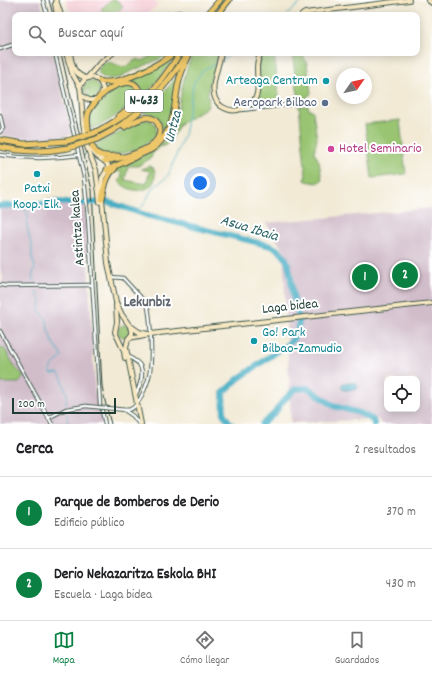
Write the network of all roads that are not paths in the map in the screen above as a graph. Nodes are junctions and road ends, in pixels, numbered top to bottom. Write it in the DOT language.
graph roads {
  1 [pos="44,0"];
  2 [pos="55,0"];
  3 [pos="220,0"];
  4 [pos="230,0"];
  5 [pos="408,0"];
  6 [pos="428,0"];
  7 [pos="432,3"];
  8 [pos="46,12"];
  9 [pos="57,12"];
  10 [pos="60,12"];
  11 [pos="210,12"];
  12 [pos="220,12"];
  13 [pos="313,12"];
  14 [pos="12,45"];
  15 [pos="0,49"];
  16 [pos="56,56"];
  17 [pos="67,56"];
  18 [pos="71,56"];
  19 [pos="109,56"];
  20 [pos="170,56"];
  21 [pos="178,56"];
  22 [pos="187,56"];
  23 [pos="188,56"];
  24 [pos="220,56"];
  25 [pos="260,56"];
  26 [pos="99,64"];
  27 [pos="87,78"];
  28 [pos="100,81"];
  29 [pos="80,88"];
  30 [pos="81,95"];
  31 [pos="99,97"];
  32 [pos="253,101"];
  33 [pos="314,102"];
  34 [pos="269,107"];
  35 [pos="237,110"];
  36 [pos="0,115"];
  37 [pos="115,130"];
  38 [pos="0,132"];
  39 [pos="93,132"];
  40 [pos="0,140"];
  41 [pos="0,148"];
  42 [pos="0,155"];
  43 [pos="79,155"];
  44 [pos="127,156"];
  45 [pos="103,160"];
  46 [pos="121,163"];
  47 [pos="95,168"];
  48 [pos="107,171"];
  49 [pos="101,199"];
  50 [pos="111,277"];
  51 [pos="0,285"];
  52 [pos="92,285"];
  53 [pos="116,302"];
  54 [pos="432,303"];
  55 [pos="131,326"];
  56 [pos="115,328"];
  57 [pos="0,331"];
  58 [pos="150,334"];
  59 [pos="117,338"];
  60 [pos="128,339"];
  61 [pos="127,355"];
  62 [pos="136,399"];
  63 [pos="100,404"];
  64 [pos="124,410"];
  65 [pos="102,411"];
  66 [pos="48,418"];
  67 [pos="52,424"];
  68 [pos="105,424"];
  69 [pos="140,424"];
  1 -- 8 [label="street"];
  2 -- 9 [label="street"];
  2 -- 10 [label="street"];
  3 -- 11 [label="highway"];
  4 -- 12 [label="highway"];
  5 -- 13 [label="street"];
  6 -- 7 [label="street"];
  14 -- 15 [label="street"];
  16 -- 43 [label="street, Astintze kalea"];
  17 -- 29 [label="street"];
  18 -- 27 [label="street"];
  19 -- 26 [label="street"];
  20 -- 28 [label="highway"];
  21 -- 39 [label="highway, N-633"];
  22 -- 37 [label="highway, N-633"];
  23 -- 46 [label="highway"];
  24 -- 35 [label="street"];
  25 -- 32 [label="street"];
  26 -- 27 [label="street"];
  26 -- 28 [label="street"];
  27 -- 28 [label="street"];
  27 -- 29 [label="street"];
  28 -- 31 [label="street"];
  29 -- 30 [label="street"];
  30 -- 31 [label="street"];
  30 -- 47 [label="street"];
  31 -- 39 [label="highway"];
  31 -- 44 [label="highway"];
  31 -- 45 [label="street"];
  32 -- 34 [label="street"];
  32 -- 35 [label="street"];
  33 -- 34 [label="street"];
  34 -- 35 [label="street"];
  36 -- 38 [label="street"];
  37 -- 41 [label="highway, N-633, bridge"];
  37 -- 44 [label="highway"];
  39 -- 40 [label="highway, N-633, bridge"];
  42 -- 43 [label="street"];
  43 -- 52 [label="street, Astintze kalea"];
  44 -- 45 [label="highway"];
  45 -- 47 [label="street"];
  45 -- 48 [label="street"];
  46 -- 48 [label="highway"];
  46 -- 49 [label="highway"];
  47 -- 48 [label="street"];
  47 -- 49 [label="street"];
  48 -- 49 [label="street"];
  49 -- 50 [label="street"];
  50 -- 53 [label="street"];
  50 -- 58 [label="street"];
  51 -- 52 [label="street"];
  52 -- 63 [label="street, Astintze kalea"];
  53 -- 55 [label="street"];
  53 -- 56 [label="street"];
  54 -- 58 [label="street, Laga bidea"];
  55 -- 56 [label="street"];
  55 -- 58 [label="street"];
  55 -- 60 [label="street"];
  56 -- 59 [label="street"];
  57 -- 66 [label="street"];
  58 -- 60 [label="street, Laga bidea"];
  58 -- 62 [label="street"];
  59 -- 60 [label="street"];
  59 -- 62 [label="street"];
  60 -- 61 [label="street"];
  61 -- 62 [label="street"];
  61 -- 62 [label="street"];
  62 -- 64 [label="street"];
  62 -- 69 [label="street"];
  64 -- 66 [label="street, bridge"];
  64 -- 69 [label="street"];
  65 -- 68 [label="street"];
  66 -- 67 [label="street"];
}
